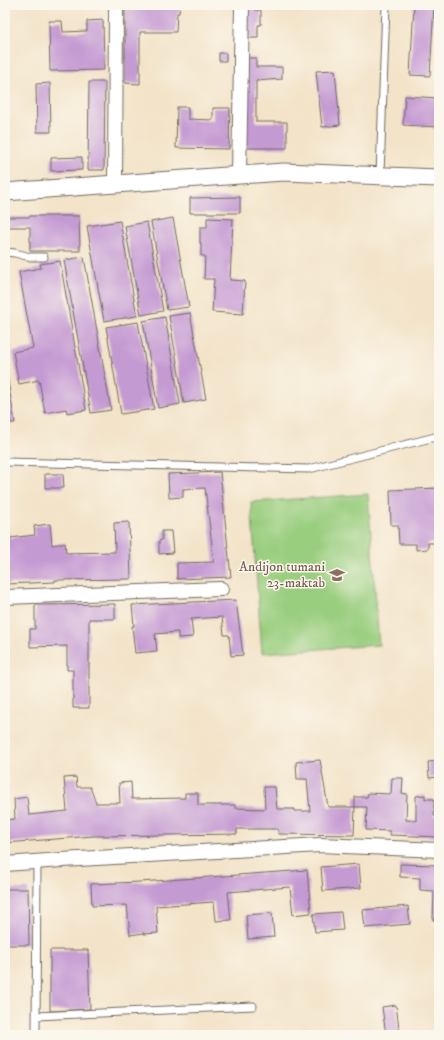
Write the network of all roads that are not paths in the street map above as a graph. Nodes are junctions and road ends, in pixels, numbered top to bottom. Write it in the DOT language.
graph roads {
  1 [pos="116,5"];
  2 [pos="242,5"];
  3 [pos="386,5"];
  4 [pos="239,175"];
  5 [pos="380,176"];
  6 [pos="439,178"];
  7 [pos="115,184"];
  8 [pos="5,192"];
  9 [pos="5,252"];
  10 [pos="44,257"];
  11 [pos="439,436"];
  12 [pos="5,462"];
  13 [pos="221,589"];
  14 [pos="5,597"];
  15 [pos="439,850"];
  16 [pos="37,862"];
  17 [pos="5,864"];
  18 [pos="253,1006"];
  19 [pos="36,1016"];
  20 [pos="36,1035"];
  1 -- 7 [label="street"];
  2 -- 4 [label="street"];
  3 -- 5 [label="lane"];
  4 -- 5 [label="street"];
  4 -- 7 [label="street"];
  5 -- 6 [label="street"];
  7 -- 8 [label="street"];
  9 -- 10 [label="lane"];
  11 -- 12 [label="lane"];
  13 -- 14 [label="street"];
  15 -- 16 [label="street"];
  16 -- 17 [label="street"];
  16 -- 19 [label="lane"];
  18 -- 19 [label="lane"];
  19 -- 20 [label="lane"];
}
